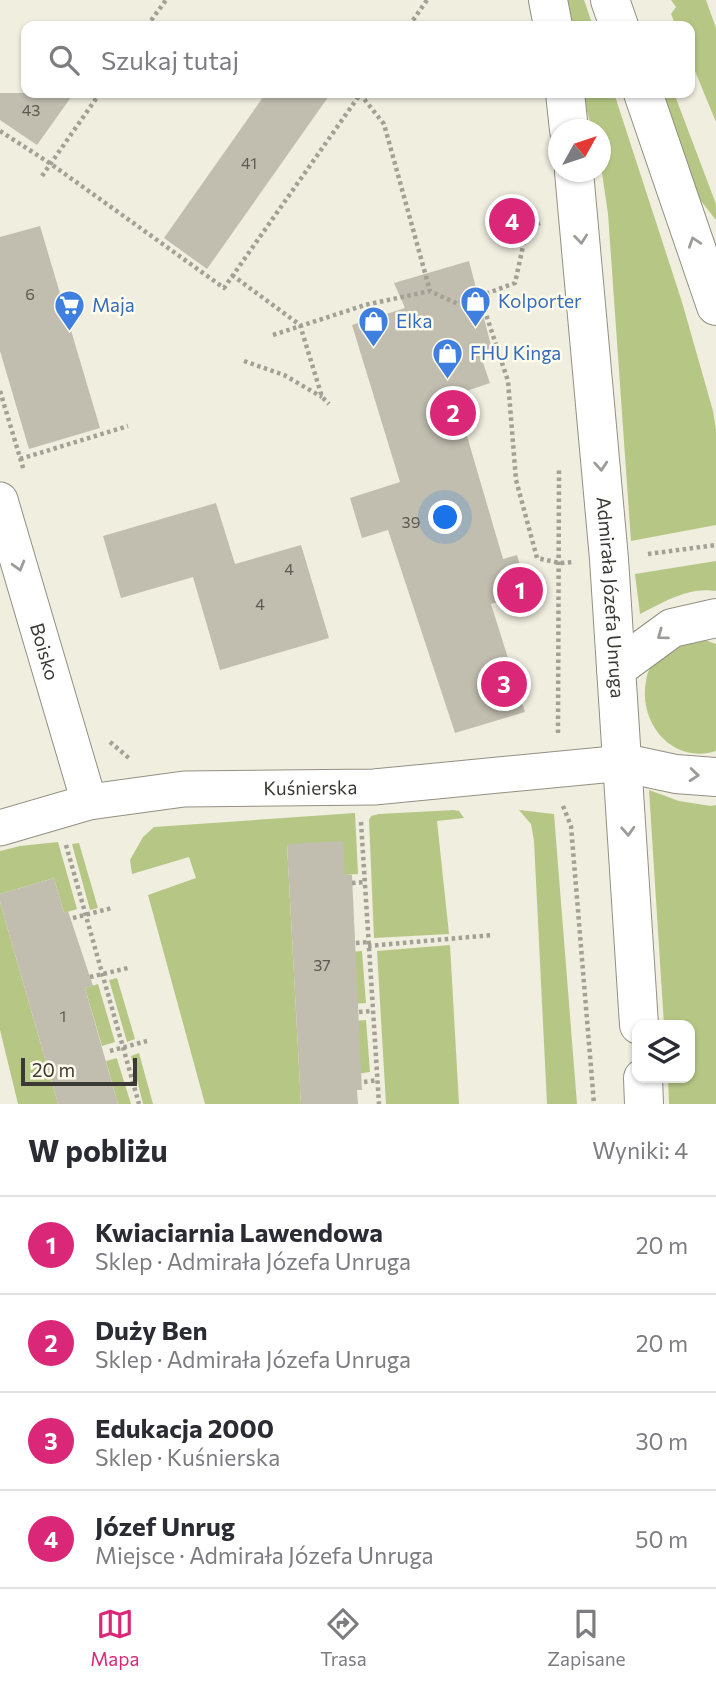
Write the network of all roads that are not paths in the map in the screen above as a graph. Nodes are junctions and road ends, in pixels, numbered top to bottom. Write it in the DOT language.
graph roads {
  1 [pos="548,0"];
  2 [pos="610,0"];
  3 [pos="552,21"];
  4 [pos="617,21"];
  5 [pos="566,98"];
  6 [pos="644,98"];
  7 [pos="568,119"];
  8 [pos="575,182"];
  9 [pos="716,306"];
  10 [pos="13,491"];
  11 [pos="716,618"];
  12 [pos="616,669"];
  13 [pos="624,763"];
  14 [pos="716,777"];
  15 [pos="89,802"];
  16 [pos="0,828"];
  17 [pos="639,1020"];
  18 [pos="643,1083"];
  19 [pos="644,1104"];
  1 -- 3 [label="street"];
  2 -- 4 [label="street"];
  5 -- 7 [label="street"];
  9 -- 6 [label="street, one-way"];
  8 -- 12 [label="street, Admirała Józefa Unruga, one-way"];
  10 -- 15 [label="street, Boisko, one-way"];
  11 -- 12 [label="street, one-way"];
  12 -- 13 [label="street, Admirała Józefa Unruga"];
  13 -- 14 [label="street, one-way"];
  13 -- 15 [label="street, Kuśnierska"];
  13 -- 17 [label="street, Admirała Józefa Unruga, one-way"];
  15 -- 16 [label="street, Kuśnierska"];
  18 -- 19 [label="street"];
}
